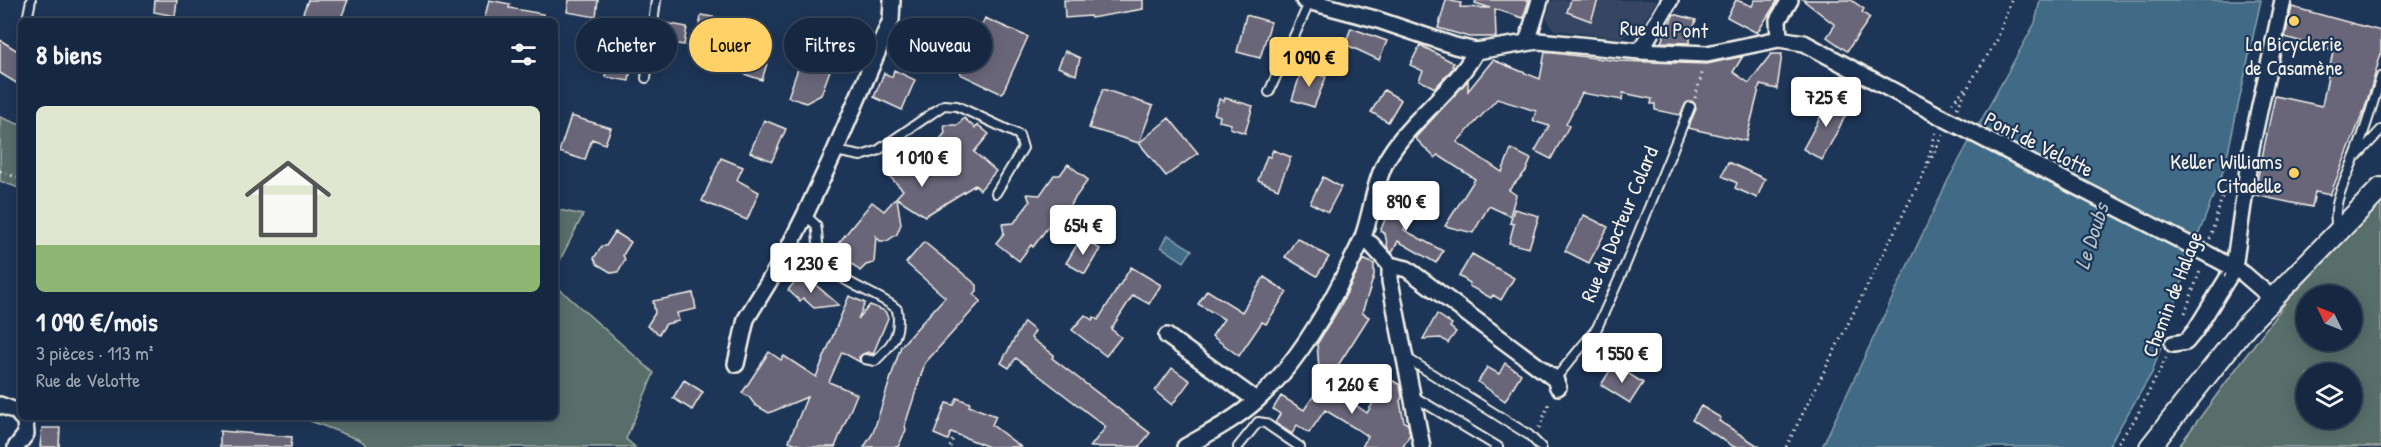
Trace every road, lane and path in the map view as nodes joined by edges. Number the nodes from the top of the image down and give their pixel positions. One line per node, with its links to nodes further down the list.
1 (31, 0): 10 (lane)
2 (656, 0): 17 (lane)
3 (892, 0): 24 (street)
4 (1540, 0): 12 (street)
5 (1670, 0): 14 (street)
6 (1790, 0): 11 (street)
7 (2011, 0): 18 (path)
8 (2283, 0): 37 (street)
9 (1307, 1): 13 (street); 19 (lane)
10 (27, 18)
11 (1779, 39): 15 (street, Rue du Pont); 22 (street, Rue du Pont)
12 (1527, 42): 13 (street, Rue du Pont); 14 (street, Rue du Pont)
13 (1476, 51): 34 (street)
14 (1640, 51): 15 (street, Rue du Pont)
15 (1707, 54): 20 (path)
16 (2381, 77): 25 (lane)
17 (646, 78)
18 (1972, 80): 21 (path); 22 (path)
19 (1269, 92)
20 (1690, 107): 44 (lane, Rue du Docteur Colard)
21 (1956, 110)
22 (1943, 123): 27 (path); 27 (path); 35 (street, Pont de Velotte, bridge)
23 (2381, 130): 25 (lane)
24 (835, 151): 31 (lane); 32 (street)
25 (2355, 158): 33 (lane)
26 (0, 171): 28 (path)
27 (1925, 171): 60 (path)
28 (18, 178)
29 (2230, 182): 35 (path, Chemin de Halage)
30 (2381, 188): 33 (main road)
31 (996, 193)
32 (805, 215): 42 (lane); 43 (street)
33 (2337, 233): 38 (main road)
34 (1362, 238): 36 (street); 46 (street)
35 (2208, 255): 37 (street, Pont de Velotte); 40 (path, Chemin de Halage)
36 (1390, 265): 41 (street); 44 (street)
37 (2234, 268): 38 (street, Pont de Velotte); 40 (street)
38 (2273, 299): 62 (main road)
39 (1167, 336): 46 (street)
40 (2173, 344): 61 (path, Chemin de Halage)
41 (1405, 357): 45 (street); 51 (lane)
42 (865, 359)
43 (736, 364)
44 (1557, 383): 51 (path)
45 (1412, 395): 57 (street); 58 (lane)
46 (1256, 400): 54 (street)
47 (0, 405): 48 (street)
48 (18, 413)
49 (24, 420): 52 (street)
50 (953, 438): 53 (path)
51 (1534, 440): 59 (lane)
52 (16, 447)
53 (950, 447)
54 (1185, 447)
55 (1238, 447): 56 (lane)
56 (1300, 447)
57 (1422, 447)
58 (1498, 447)
59 (1541, 447)
60 (1786, 447)
61 (2115, 447)
62 (2151, 447)

